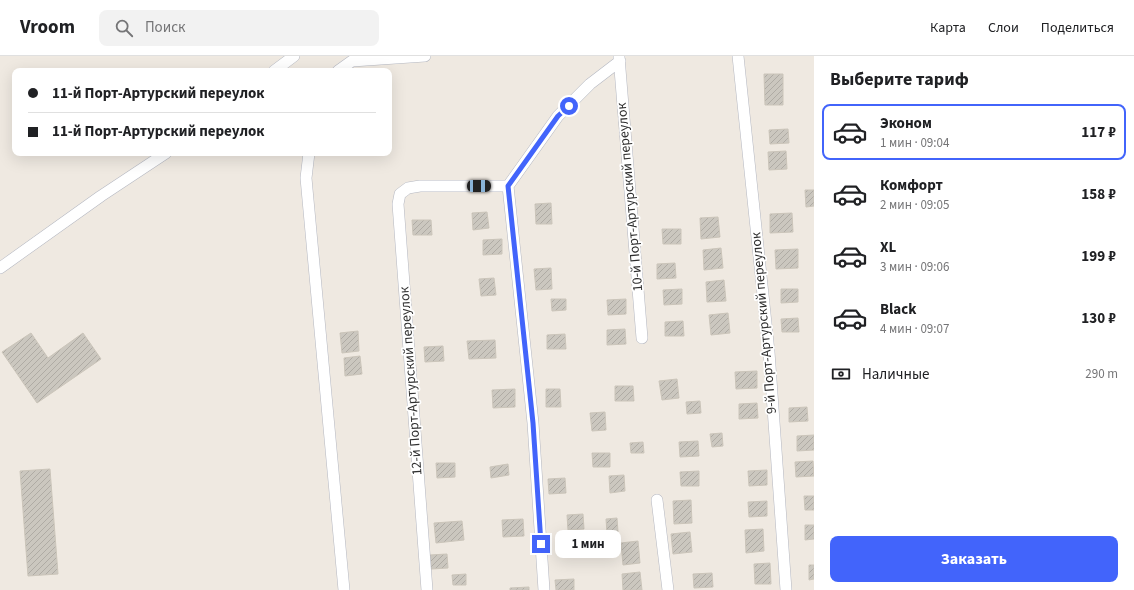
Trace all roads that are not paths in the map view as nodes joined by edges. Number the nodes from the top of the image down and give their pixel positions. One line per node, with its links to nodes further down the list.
1 (294, 56): 5 (street)
2 (425, 56): 6 (street)
3 (738, 56): 17 (street, 9-й Порт-Артурский переулок)
4 (619, 59): 9 (street); 11 (street, 10-й Порт-Артурский переулок)
5 (278, 68)
6 (342, 68)
7 (161, 156): 10 (street)
8 (309, 156): 13 (street)
9 (508, 186): 14 (street, 12-й Порт-Артурский переулок); 15 (street)
10 (0, 268)
11 (642, 338)
12 (657, 500): 16 (street)
13 (344, 590)
14 (427, 590)
15 (544, 590)
16 (668, 590)
17 (786, 590)

